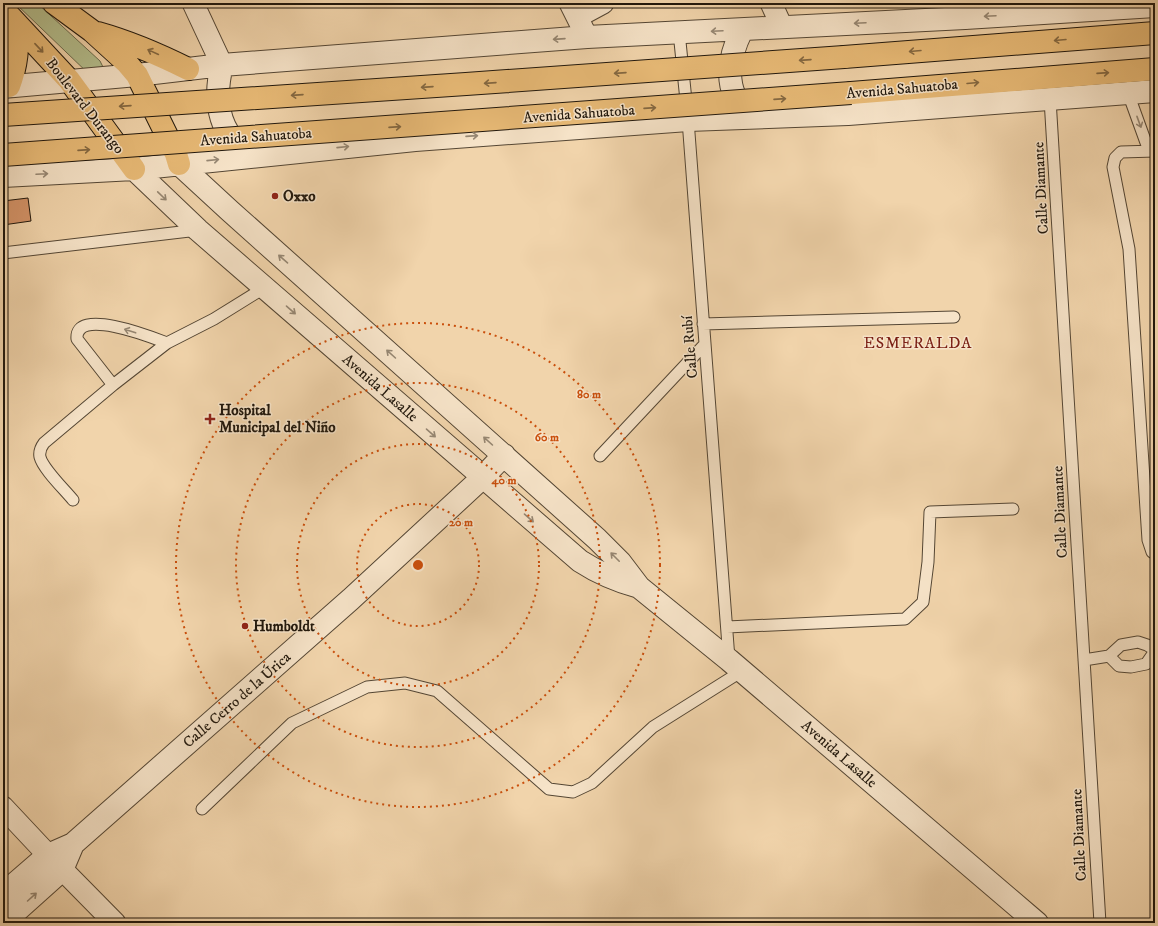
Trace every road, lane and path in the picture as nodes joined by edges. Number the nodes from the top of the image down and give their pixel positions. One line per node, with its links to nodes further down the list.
1 (54, 3): 11 (main road)
2 (603, 3): 6 (street)
3 (771, 3): 9 (street)
4 (195, 4): 15 (street)
5 (1145, 5): 7 (street, one-way to 7)
6 (574, 10): 14 (street)
7 (960, 10): 9 (street, one-way to 9)
8 (10, 17): 19 (main road, Boulevard Durango, one-way to 19); 20 (main road)
9 (782, 27): 10 (street)
10 (742, 30): 12 (street, one-way to 12); 25 (street)
11 (92, 31): 16 (main road, one-way to 11); 18 (main road)
12 (679, 32): 14 (street); 26 (lane, Calle Rubí)
13 (1155, 33): 24 (main road, one-way to 24, bridge)
14 (587, 37): 15 (street, one-way to 15)
15 (222, 65): 16 (street); 29 (street)
16 (188, 69): 18 (street)
17 (1155, 69): 28 (main road, Avenida Sahuatoba, one-way to 17, bridge)
18 (137, 75): 19 (street); 30 (main road)
19 (69, 80): 20 (street); 31 (main road, Boulevard Durango)
20 (6, 86)
21 (1155, 91): 22 (street)
22 (1128, 93): 23 (street); 27 (lane, one-way to 27)
23 (1050, 99): 25 (street); 53 (lane, Calle Diamante)
24 (3, 115)
25 (752, 118): 26 (street)
26 (688, 120): 29 (street, one-way to 26); 37 (lane, Calle Rubí)
27 (1152, 151): 48 (lane)
28 (3, 155)
29 (253, 156): 30 (street, one-way to 29)
30 (179, 164): 31 (street); 38 (street, Avenida Lasalle, one-way to 30)
31 (134, 169): 32 (street, one-way to 31); 33 (street, Avenida Lasalle, one-way to 33)
32 (3, 176)
33 (198, 230): 34 (lane); 35 (street, Avenida Lasalle)
34 (3, 253)
35 (264, 288): 39 (lane); 41 (street, Avenida Lasalle, one-way to 41)
36 (954, 316): 37 (lane)
37 (703, 324): 40 (lane, Calle Rubí)
38 (369, 335): 41 (street); 43 (street, Avenida Lasalle, one-way to 38)
39 (168, 343): 42 (lane); 42 (lane, one-way to 42)
40 (705, 344): 44 (lane); 50 (lane, Calle Rubí)
41 (348, 360): 45 (street, Avenida Lasalle, one-way to 45)
42 (113, 385): 46 (lane)
43 (504, 455): 45 (street, Calle Cerro de la Úrica); 49 (street, Avenida Lasalle, one-way to 43)
44 (600, 456)
45 (482, 478): 49 (street, Avenida Lasalle, one-way to 49); 57 (street, Calle Cerro de la Úrica)
46 (73, 500)
47 (1013, 509): 50 (lane)
48 (1155, 554)
49 (639, 587): 54 (street, Avenida Lasalle)
50 (727, 627): 54 (lane, Calle Rubí)
51 (1155, 650): 52 (lane); 52 (lane)
52 (1108, 656): 53 (lane)
53 (1084, 660): 62 (lane, Calle Diamante)
54 (736, 665): 56 (lane); 61 (street, Avenida Lasalle)
55 (3, 807): 57 (street)
56 (202, 809)
57 (55, 862): 58 (street, Calle Cerro de la Úrica); 59 (street, Calle Cerro de la Úrica, one-way to 57); 60 (street)
58 (3, 894)
59 (3, 923)
60 (115, 923)
61 (1037, 923)
62 (1100, 923)

